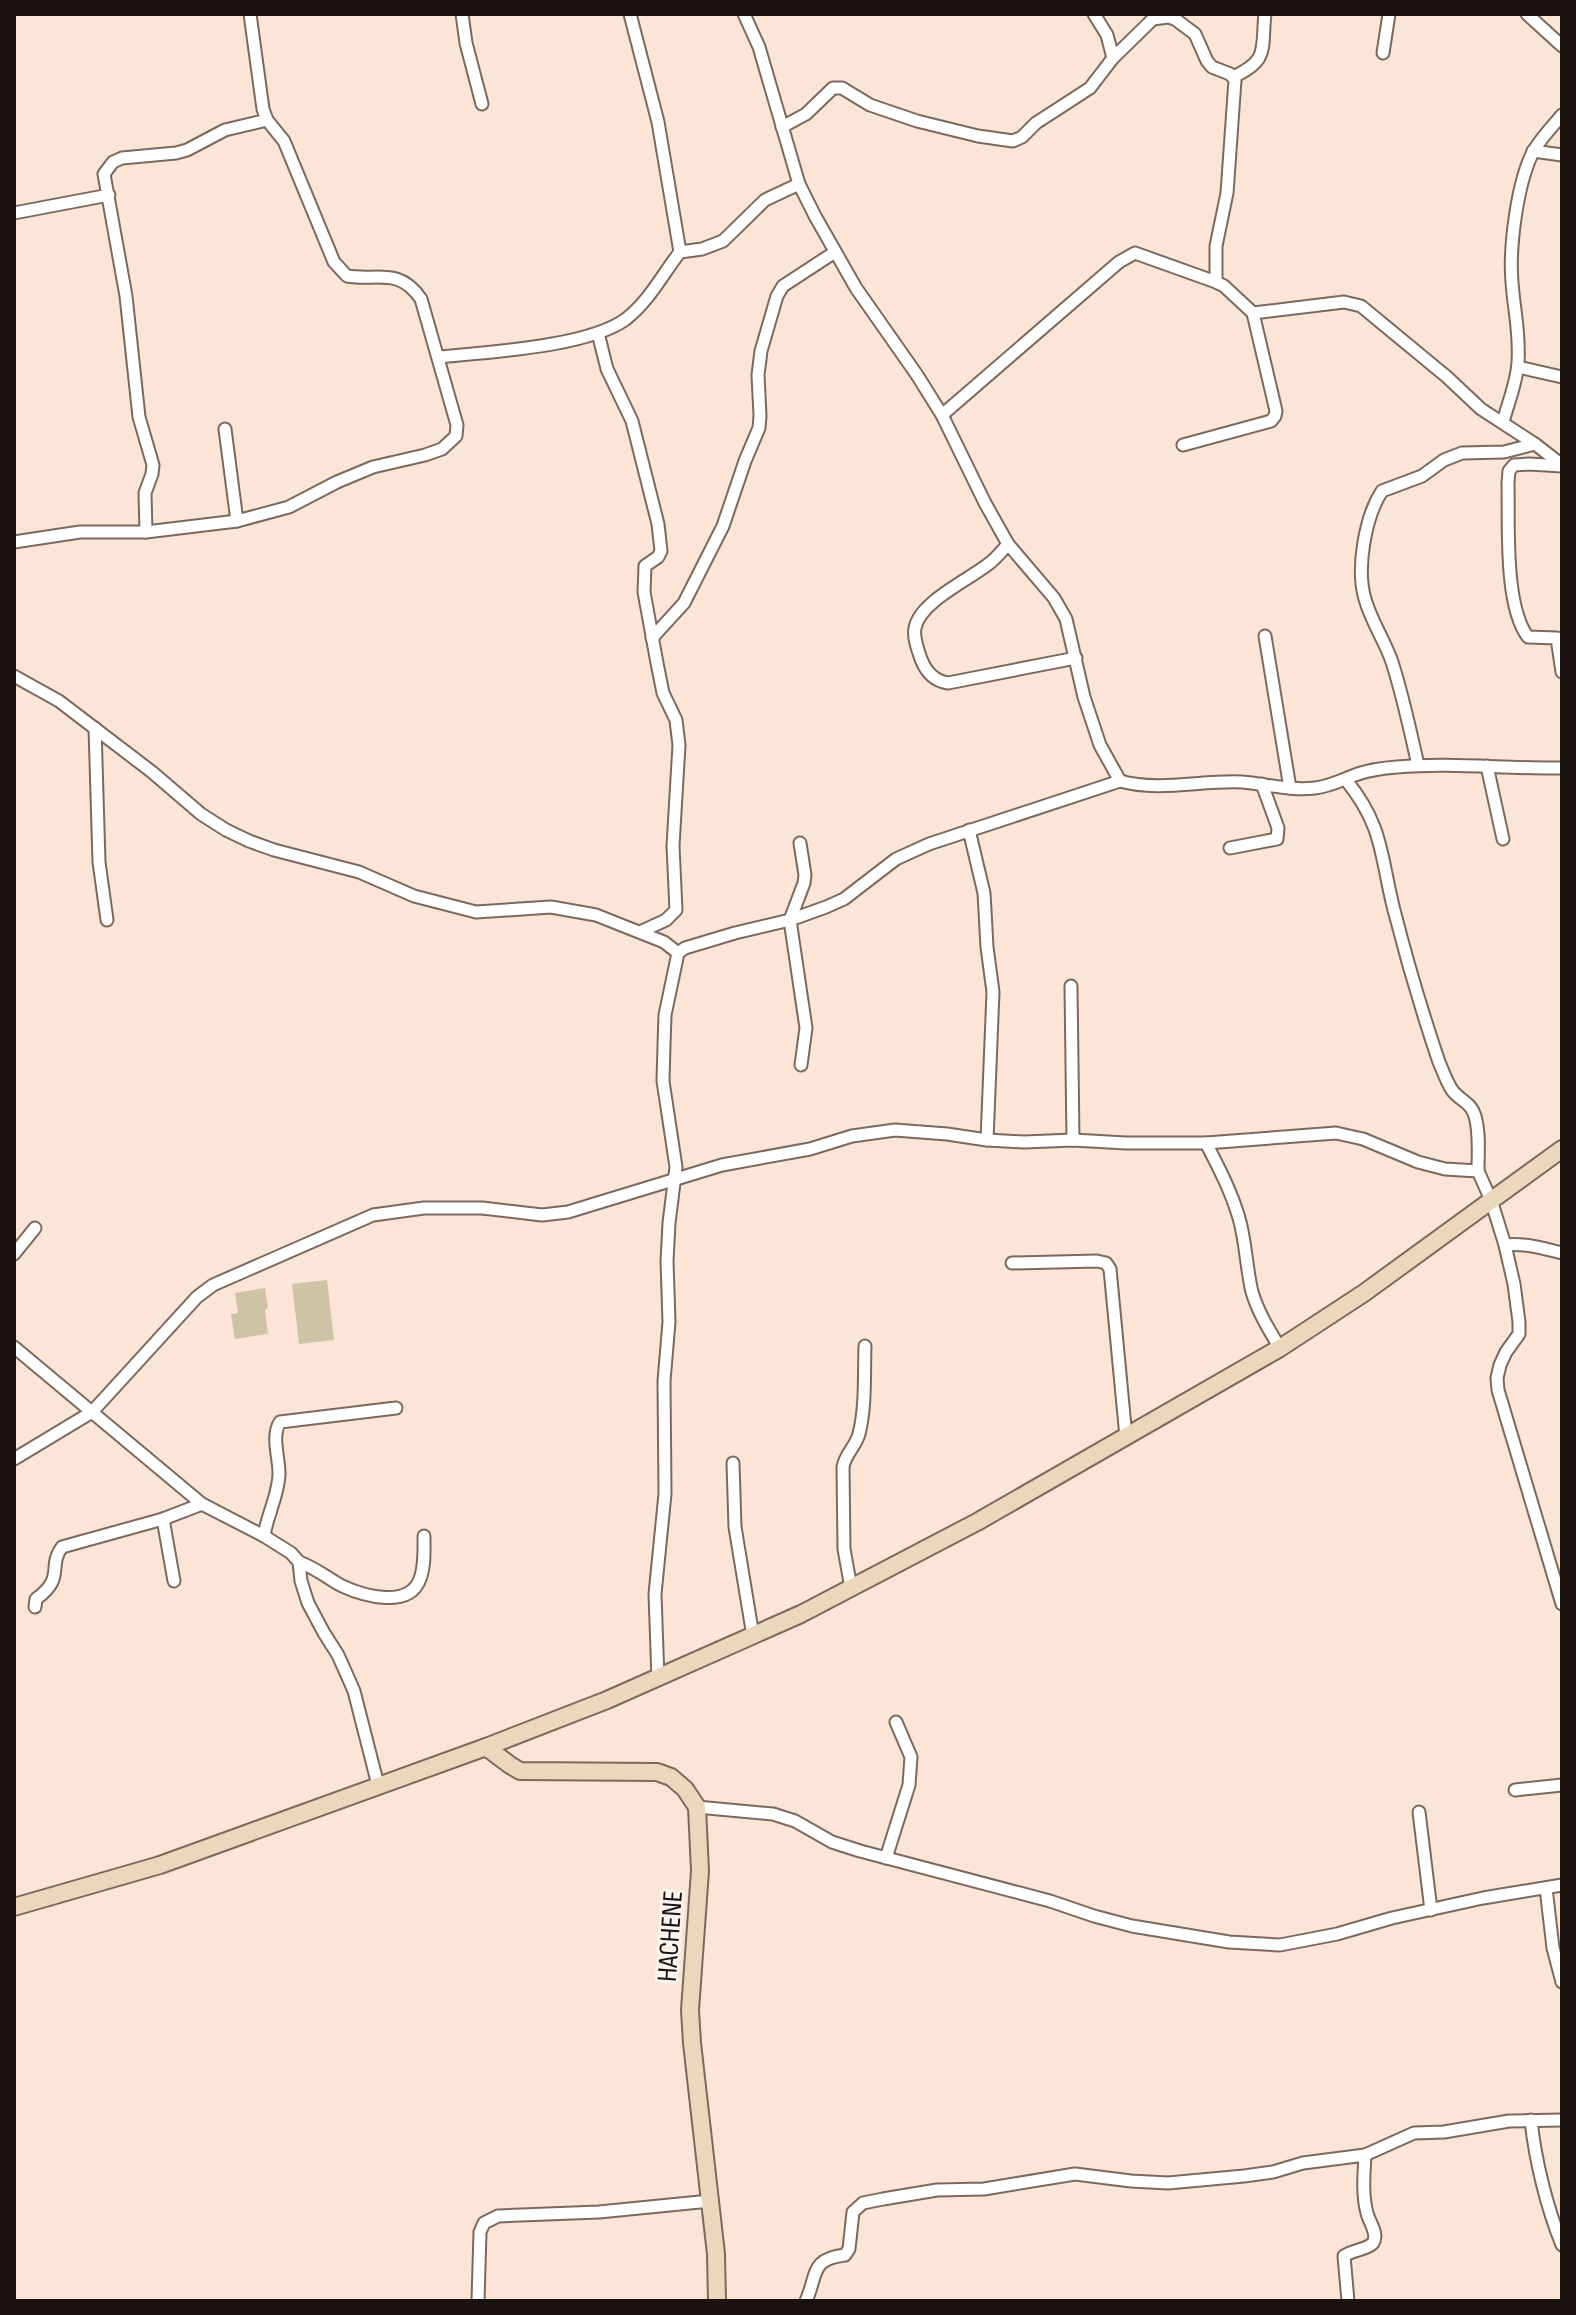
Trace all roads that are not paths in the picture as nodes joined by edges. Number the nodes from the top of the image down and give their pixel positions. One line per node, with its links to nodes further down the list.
1 (250, 14): 16 (street)
2 (462, 14): 14 (street)
3 (630, 14): 23 (street)
4 (744, 14): 17 (street)
5 (1094, 14): 12 (street)
6 (1265, 14): 13 (street)
7 (1389, 14): 11 (street)
8 (1527, 14): 10 (street)
9 (1145, 19): 12 (street); 13 (street)
10 (1562, 46)
11 (1383, 53)
12 (1113, 58): 17 (street)
13 (1233, 77): 25 (street)
14 (482, 104)
15 (1562, 115): 18 (street)
16 (267, 120): 21 (street); 28 (street)
17 (782, 127): 20 (street)
18 (1533, 151): 19 (street); 29 (street)
19 (1562, 155)
20 (799, 184): 23 (street); 24 (street)
21 (109, 195): 22 (street); 38 (street)
22 (14, 213)
23 (680, 252): 27 (street)
24 (835, 252): 31 (street); 42 (street)
25 (1216, 282): 26 (street); 31 (street)
26 (1253, 313): 32 (street); 35 (street)
27 (598, 333): 28 (street); 42 (street)
28 (439, 357): 37 (street)
29 (1518, 367): 30 (street); 32 (street)
30 (1562, 377)
31 (942, 415): 40 (street)
32 (1503, 422): 34 (street)
33 (225, 429): 37 (street)
34 (1535, 444): 36 (street); 47 (street)
35 (1183, 445)
36 (1562, 466): 44 (street)
37 (237, 521): 38 (street)
38 (146, 532): 39 (street)
39 (14, 542)
40 (1008, 544): 43 (street); 43 (street)
41 (1265, 636): 53 (street)
42 (652, 638): 60 (street)
43 (1076, 658): 51 (street)
44 (1562, 672)
45 (14, 676): 46 (street)
46 (95, 728): 58 (street); 60 (street)
47 (1418, 765): 48 (street); 50 (street)
48 (1487, 766): 49 (street); 55 (street)
49 (1562, 768)
50 (1346, 780): 53 (street); 68 (street)
51 (1120, 781): 52 (street); 54 (street)
52 (1262, 784): 53 (street); 57 (street)
53 (1290, 788)
54 (969, 830): 59 (street); 64 (street)
55 (1503, 839)
56 (800, 843): 59 (street)
57 (1230, 848)
58 (107, 920)
59 (790, 920): 61 (street); 63 (street)
60 (642, 931): 61 (street)
61 (678, 953): 69 (street)
62 (1071, 986): 65 (street)
63 (801, 1065)
64 (987, 1140): 65 (street); 69 (street)
65 (1073, 1140): 66 (street)
66 (1206, 1143): 68 (street); 78 (street)
67 (1562, 1149): 70 (main road)
68 (1478, 1171): 70 (street)
69 (675, 1178): 80 (street); 95 (street)
70 (1491, 1200): 72 (street); 78 (main road)
71 (35, 1228): 74 (street)
72 (1505, 1245): 73 (street); 89 (street)
73 (1562, 1253)
74 (14, 1254)
75 (1012, 1263): 81 (street)
76 (865, 1346): 91 (street)
77 (14, 1347): 80 (street)
78 (1280, 1348): 81 (main road)
79 (396, 1408): 86 (street)
80 (92, 1412): 82 (street); 84 (street)
81 (1126, 1437): 91 (main road)
82 (14, 1459)
83 (733, 1463): 94 (street)
84 (202, 1504): 85 (street); 86 (street)
85 (163, 1519): 90 (street); 93 (street)
86 (264, 1536): 88 (street)
87 (424, 1536): 88 (street)
88 (299, 1562): 98 (street)
89 (1557, 1572): 92 (street)
90 (174, 1581)
91 (851, 1588): 94 (main road)
92 (1562, 1604)
93 (35, 1607)
94 (753, 1636): 95 (main road)
95 (658, 1679): 97 (main road)
96 (896, 1722): 103 (street)
97 (486, 1747): 98 (main road); 101 (main road)
98 (378, 1785): 106 (main road)
99 (1562, 1785): 100 (street)
100 (1515, 1790)
101 (697, 1807): 103 (street); 112 (main road, HACHENE)
102 (1419, 1812): 107 (street)
103 (886, 1858): 107 (street)
104 (1562, 1885): 105 (street)
105 (1546, 1888): 107 (street); 108 (street)
106 (14, 1907)
107 (1431, 1910)
108 (1562, 1982)
109 (1531, 2120): 110 (street); 111 (street); 113 (street)
110 (1562, 2120)
111 (1365, 2155): 116 (street); 117 (street)
112 (710, 2201): 114 (street); 115 (main road, HACHENE)
113 (1562, 2245)
114 (478, 2301)
115 (717, 2301)
116 (806, 2301)
117 (1348, 2301)

